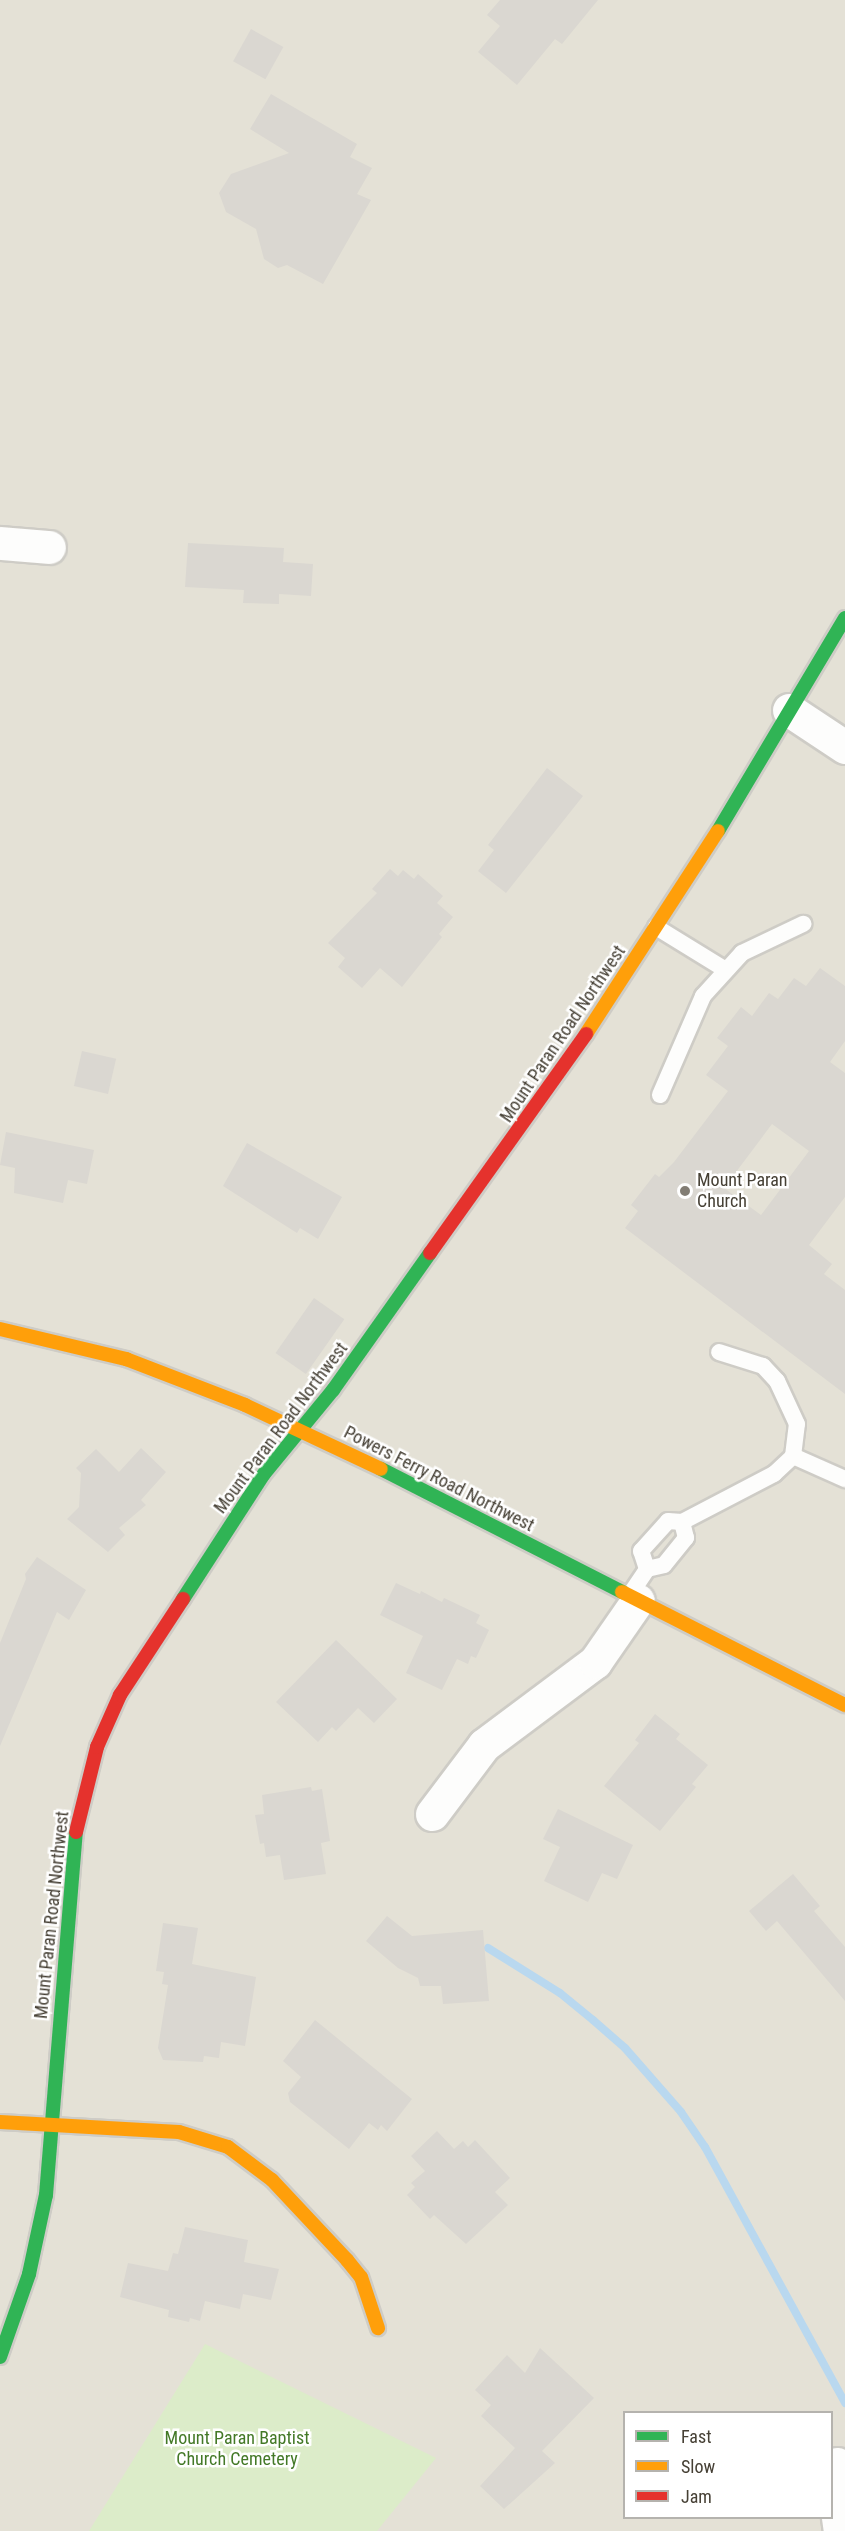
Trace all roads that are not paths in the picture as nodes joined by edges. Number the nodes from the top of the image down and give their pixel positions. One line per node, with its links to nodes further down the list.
1 (0, 543): 2 (street)
2 (49, 547)
3 (845, 618): 4 (main road, Mount Paran Road Northwest)
4 (789, 710): 5 (street); 7 (main road, Mount Paran Road Northwest)
5 (845, 747)
6 (803, 924): 8 (lane)
7 (656, 927): 8 (lane); 12 (main road, Mount Paran Road Northwest)
8 (726, 970): 9 (lane)
9 (660, 1095)
10 (0, 1329): 12 (main road, Powers Ferry Road Northwest)
11 (719, 1352): 13 (lane)
12 (301, 1430): 17 (main road, Powers Ferry Road Northwest); 21 (main road, Mount Paran Road Northwest)
13 (793, 1456): 14 (lane); 15 (lane)
14 (845, 1479)
15 (682, 1522): 16 (lane); 16 (lane)
16 (647, 1569): 17 (lane)
17 (633, 1598): 18 (main road, Powers Ferry Road Northwest); 19 (street)
18 (845, 1705)
19 (432, 1814)
20 (0, 2122): 21 (main road)
21 (52, 2126): 22 (main road); 23 (main road, Mount Paran Road Northwest)
22 (378, 2328)
23 (0, 2357)
24 (837, 2464): 25 (street)
25 (840, 2531)

